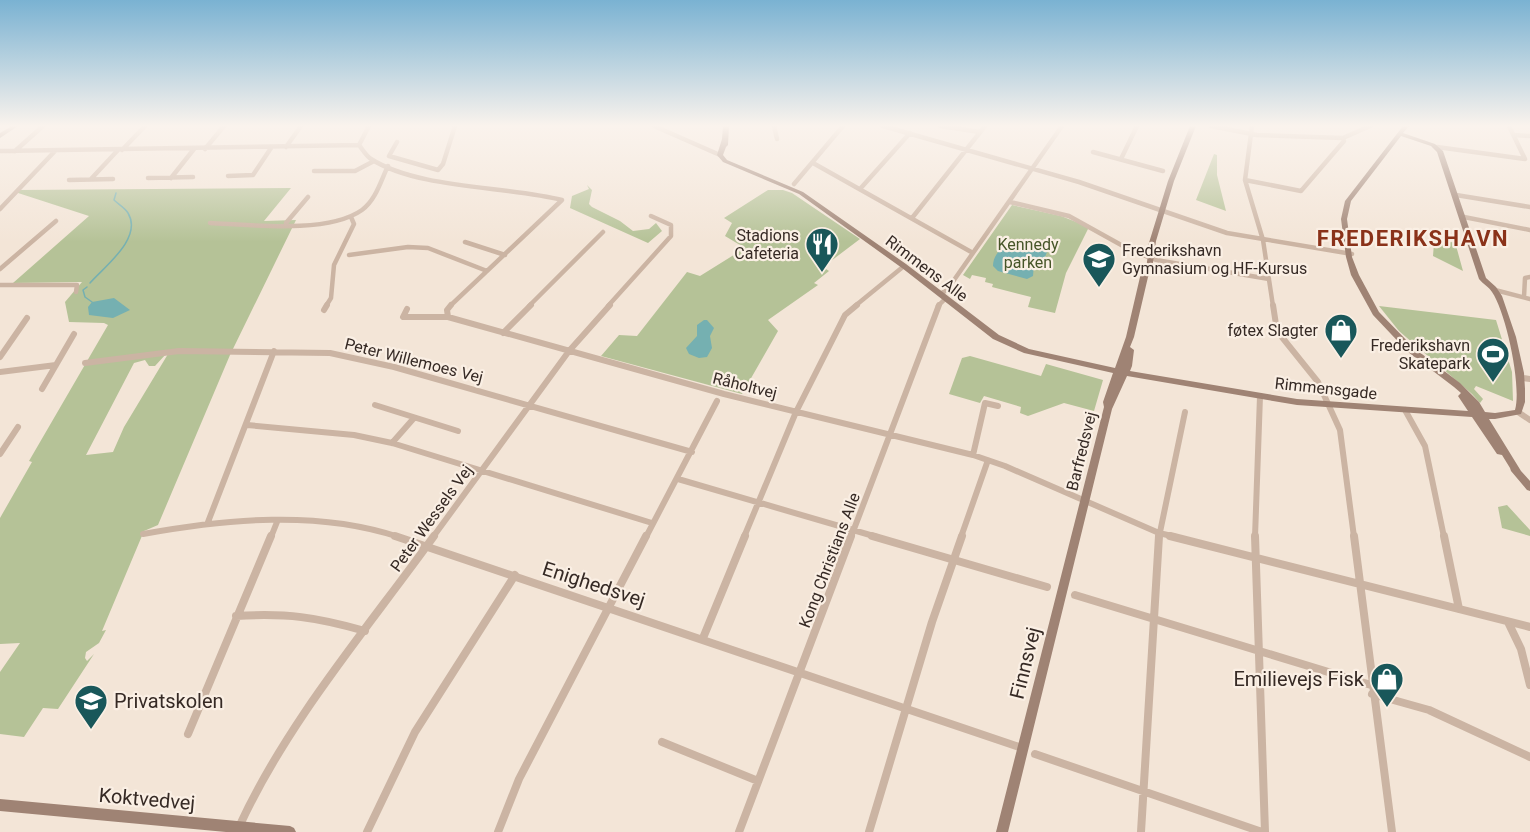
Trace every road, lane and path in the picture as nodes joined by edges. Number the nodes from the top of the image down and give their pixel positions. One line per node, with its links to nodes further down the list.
1 (41, 165): 40 (street)
2 (105, 165): 30 (street)
3 (181, 165): 29 (street)
4 (260, 165): 26 (street)
5 (366, 165): 24 (street)
6 (385, 165): 22 (street)
7 (420, 165): 8 (street)
8 (442, 165)
9 (736, 165): 58 (street, Rimmens Alle)
10 (812, 165): 34 (street)
11 (815, 165): 35 (street)
12 (882, 165): 35 (street)
13 (953, 165): 45 (street)
14 (1017, 165): 23 (street)
15 (1034, 165): 23 (street, Kong Christians Alle)
16 (1141, 165): 25 (street)
17 (1178, 165): 41 (street, Barfredsvej)
18 (1247, 165): 33 (street)
19 (1323, 165): 33 (street)
20 (1376, 165): 54 (street)
21 (1444, 165): 36 (street)
22 (388, 166): 43 (street); 56 (street)
23 (1031, 169): 38 (street, Kong Christians Alle); 41 (street)
24 (314, 171)
25 (1163, 171)
26 (228, 176)
27 (193, 177): 29 (street)
28 (148, 178): 29 (street)
29 (171, 178)
30 (91, 179): 31 (street); 32 (street)
31 (113, 179)
32 (69, 180)
33 (1245, 180): 51 (street)
34 (794, 184)
35 (860, 189): 45 (street)
36 (1456, 195): 39 (street); 44 (street)
37 (308, 197): 48 (street)
38 (1010, 202): 53 (street, Kong Christians Alle); 57 (street)
39 (1530, 207)
40 (0, 209)
41 (1161, 211): 51 (street); 57 (street, Barfredsvej)
42 (651, 216): 75 (street, Peter Wessels Vej)
43 (351, 217): 48 (street); 69 (street)
44 (1464, 217): 49 (street); 64 (street)
45 (912, 218): 53 (street)
46 (56, 221): 59 (street)
47 (210, 223): 48 (street)
48 (286, 223)
49 (1530, 230)
50 (603, 232): 72 (street)
51 (1263, 240): 54 (street); 62 (street)
52 (465, 242): 56 (street)
53 (973, 253): 66 (street, Kong Christians Alle)
54 (1350, 254): 93 (street)
55 (349, 255): 60 (street)
56 (505, 255): 60 (street)
57 (1150, 257): 62 (street); 80 (street, Barfredsvej)
58 (904, 266): 66 (street, Rimmens Alle); 90 (street)
59 (0, 269)
60 (487, 271): 70 (street)
61 (1530, 277): 67 (street)
62 (1269, 279): 88 (street)
63 (0, 285): 65 (street)
64 (1495, 291): 67 (street); 81 (street)
65 (76, 292)
66 (943, 296): 80 (street, Rimmens Alle); 99 (street, Kong Christians Alle)
67 (1527, 298)
68 (407, 309): 70 (street, Råholtvej)
69 (324, 310)
70 (448, 317): 72 (street, Råholtvej)
71 (27, 318): 76 (street)
72 (503, 333): 75 (street, Råholtvej)
73 (74, 334): 78 (street)
74 (274, 351): 77 (street, Peter Willemoes Vej); 86 (street, Peter Willemoes Vej); 96 (street)
75 (569, 351): 86 (street, Peter Wessels Vej); 90 (street, Råholtvej)
76 (0, 357)
77 (85, 363)
78 (56, 365): 79 (street); 82 (street)
79 (0, 372)
80 (1121, 372): 83 (street, Rimmensgade); 109 (street, Barfredsvej)
81 (1526, 378): 92 (street)
82 (42, 389)
83 (1260, 396): 88 (street, Rimmensgade); 117 (street)
84 (717, 401): 101 (street)
85 (375, 405): 94 (street)
86 (529, 405): 101 (street, Peter Willemoes Vej); 105 (street, Peter Wessels Vej)
87 (998, 405): 103 (street)
88 (1330, 405): 89 (street, Rimmensgade); 120 (street)
89 (1405, 410): 93 (street, Rimmensgade); 124 (street)
90 (796, 412): 99 (street, Råholtvej); 108 (street)
91 (1185, 412): 114 (street)
92 (1518, 412): 93 (street, Rimmensgade); 95 (street)
93 (1478, 414): 107 (street)
94 (414, 418): 98 (street); 100 (street)
95 (1530, 420)
96 (247, 425): 100 (street); 110 (street)
97 (18, 427): 102 (street)
98 (458, 431)
99 (890, 436): 103 (street, Råholtvej); 113 (street, Kong Christians Alle)
100 (392, 443): 105 (street)
101 (692, 452): 106 (street)
102 (0, 454)
103 (973, 455): 104 (street, Råholtvej)
104 (988, 460): 109 (street, Råholtvej); 118 (street)
105 (482, 471): 112 (street); 116 (street, Peter Wessels Vej)
106 (678, 479): 108 (street); 112 (street)
107 (1530, 488)
108 (759, 502): 113 (street); 130 (street)
109 (1084, 502): 114 (street, Råholtvej); 138 (street, Finnsvej)
110 (208, 522): 111 (street, Enighedsvej); 115 (street, Enighedsvej)
111 (277, 522): 116 (street, Enighedsvej); 125 (street)
112 (652, 523): 123 (street)
113 (855, 530): 118 (street); 132 (street, Kong Christians Alle)
114 (1159, 533): 117 (street, Råholtvej); 126 (street)
115 (143, 534)
116 (428, 546): 119 (street, Enighedsvej); 129 (street, Peter Wessels Vej)
117 (1256, 557): 120 (street, Råholtvej); 131 (street)
118 (952, 559): 121 (street); 135 (street)
119 (515, 575): 123 (street, Enighedsvej); 146 (street)
120 (1359, 584): 124 (street, Råholtvej); 134 (street)
121 (1047, 587)
122 (1075, 595): 126 (street)
123 (609, 606): 130 (street, Enighedsvej); 147 (street)
124 (1459, 609): 127 (street, Råholtvej)
125 (236, 616): 129 (street); 136 (street)
126 (1153, 619): 131 (street); 142 (street)
127 (1508, 622): 128 (street, Råholtvej); 133 (street)
128 (1530, 627)
129 (365, 631): 144 (street, Peter Wessels Vej)
130 (703, 638): 132 (street, Enighedsvej)
131 (1258, 651): 134 (street); 152 (street)
132 (800, 673): 135 (street, Enighedsvej); 141 (street, Kong Christians Alle)
133 (1530, 685)
134 (1372, 690): 140 (street); 153 (street)
135 (906, 710): 138 (street, Enighedsvej); 149 (street)
136 (188, 734)
137 (662, 742): 141 (street)
138 (1022, 748): 150 (street, Finnsvej)
139 (1035, 754): 142 (street)
140 (1530, 757)
141 (758, 781): 148 (street, Kong Christians Alle)
142 (1143, 792): 151 (street); 152 (street)
143 (0, 805): 144 (street, Koktvedvej)
144 (239, 827): 145 (street, Koktvedvej)
145 (290, 832)
146 (367, 832)
147 (498, 832)
148 (739, 832)
149 (869, 832)
150 (1002, 832)
151 (1141, 832)
152 (1264, 832)
153 (1392, 832)

